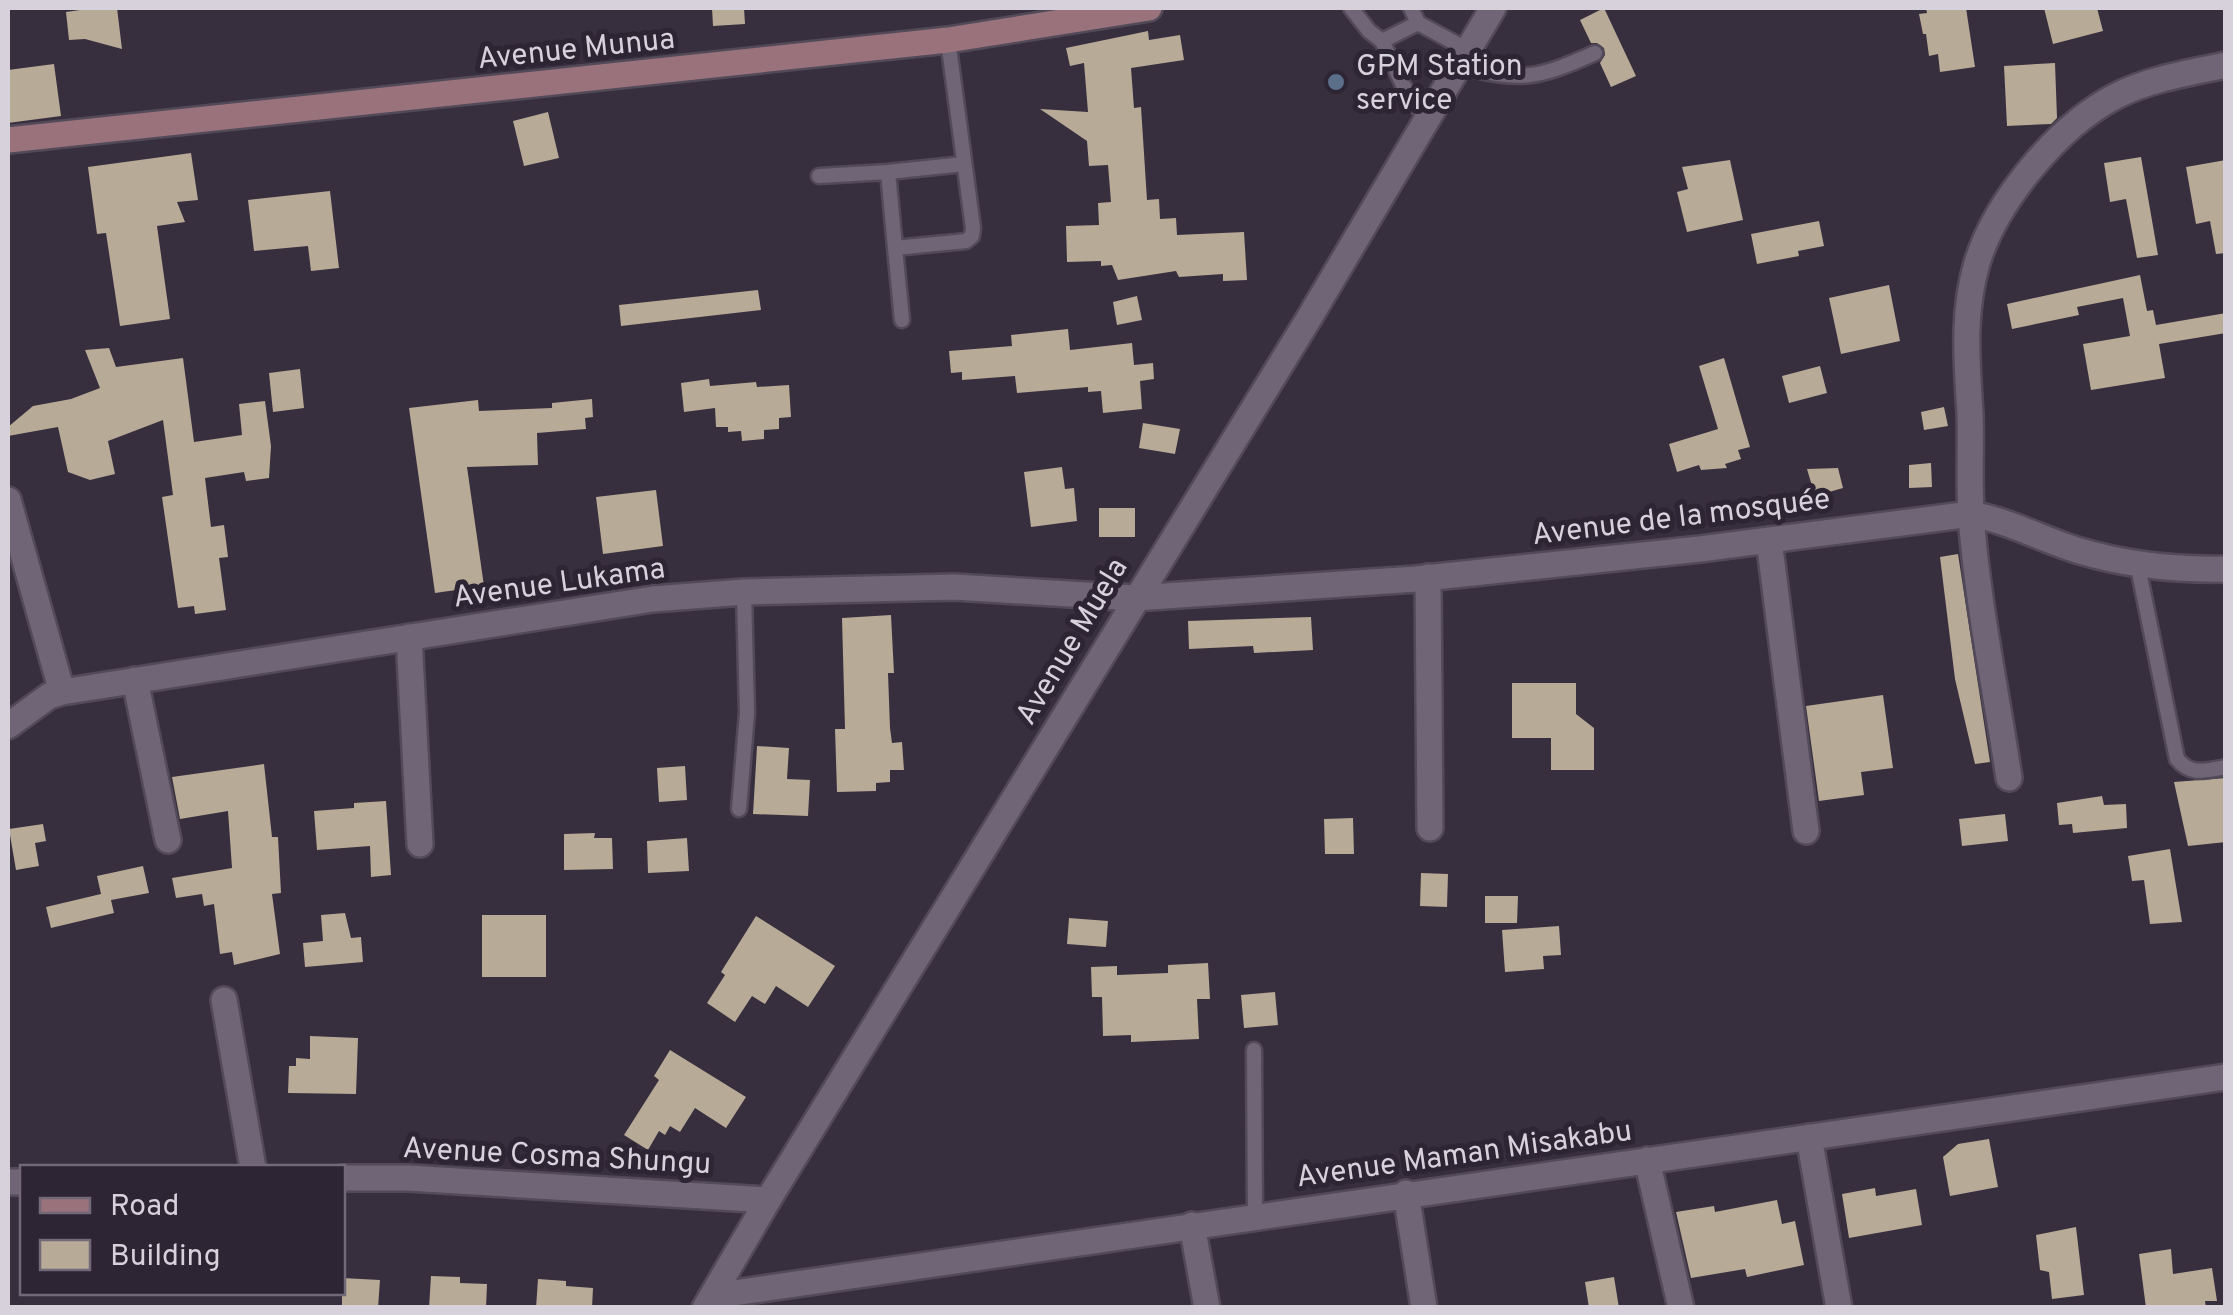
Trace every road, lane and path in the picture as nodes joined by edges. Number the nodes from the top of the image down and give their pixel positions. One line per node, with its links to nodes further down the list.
1 (1150, 8): 6 (main road, Avenue Munua)
2 (1352, 8): 7 (lane)
3 (1411, 8): 5 (lane)
4 (1493, 8): 9 (street, Avenue Muela)
5 (1418, 22): 7 (lane); 9 (lane)
6 (948, 40): 12 (main road, Avenue Munua); 13 (lane)
7 (1382, 42): 11 (lane)
8 (1595, 53): 9 (lane)
9 (1463, 58): 11 (street, Avenue Muela)
10 (2226, 65): 19 (street)
11 (1427, 120): 25 (street, Avenue Muela)
12 (8, 140)
13 (964, 164): 14 (lane); 16 (lane)
14 (888, 172): 15 (lane); 16 (lane)
15 (819, 176)
16 (896, 248): 17 (lane)
17 (902, 320)
18 (8, 500): 28 (street)
19 (1971, 514): 20 (street, Avenue de la mosquée); 21 (street, Avenue de la mosquée); 31 (street)
20 (1769, 540): 23 (street, Avenue de la mosquée); 34 (street)
21 (2138, 562): 22 (street, Avenue de la mosquée); 30 (lane)
22 (2226, 569)
23 (1428, 577): 25 (street, Avenue de la mosquée); 33 (street)
24 (744, 592): 25 (street, Avenue Lukama); 26 (street, Avenue Lukama); 32 (lane)
25 (1135, 598): 45 (street, Avenue Muela)
26 (409, 637): 27 (street, Avenue Lukama); 36 (street)
27 (135, 680): 28 (street, Avenue Lukama); 35 (street)
28 (62, 692): 29 (street, Avenue Lukama)
29 (8, 726)
30 (2226, 767)
31 (2009, 778)
32 (739, 809)
33 (1430, 828)
34 (1806, 831)
35 (168, 840)
36 (420, 844)
37 (224, 1000): 42 (street)
38 (1254, 1050): 46 (lane)
39 (2226, 1077): 40 (street, Avenue Maman Misakabu)
40 (1809, 1137): 41 (street, Avenue Maman Misakabu); 52 (street)
41 (1647, 1160): 44 (street, Avenue Maman Misakabu); 51 (street)
42 (252, 1165)
43 (345, 1178): 45 (street, Avenue Cosma Shungu)
44 (1406, 1193): 46 (street, Avenue Maman Misakabu); 50 (street)
45 (768, 1200): 48 (street, Avenue Muela)
46 (1254, 1216): 47 (street, Avenue Maman Misakabu)
47 (1192, 1225): 48 (street, Avenue Maman Misakabu); 49 (street)
48 (709, 1302)
49 (1207, 1308)
50 (1424, 1308)
51 (1681, 1308)
52 (1839, 1308)

